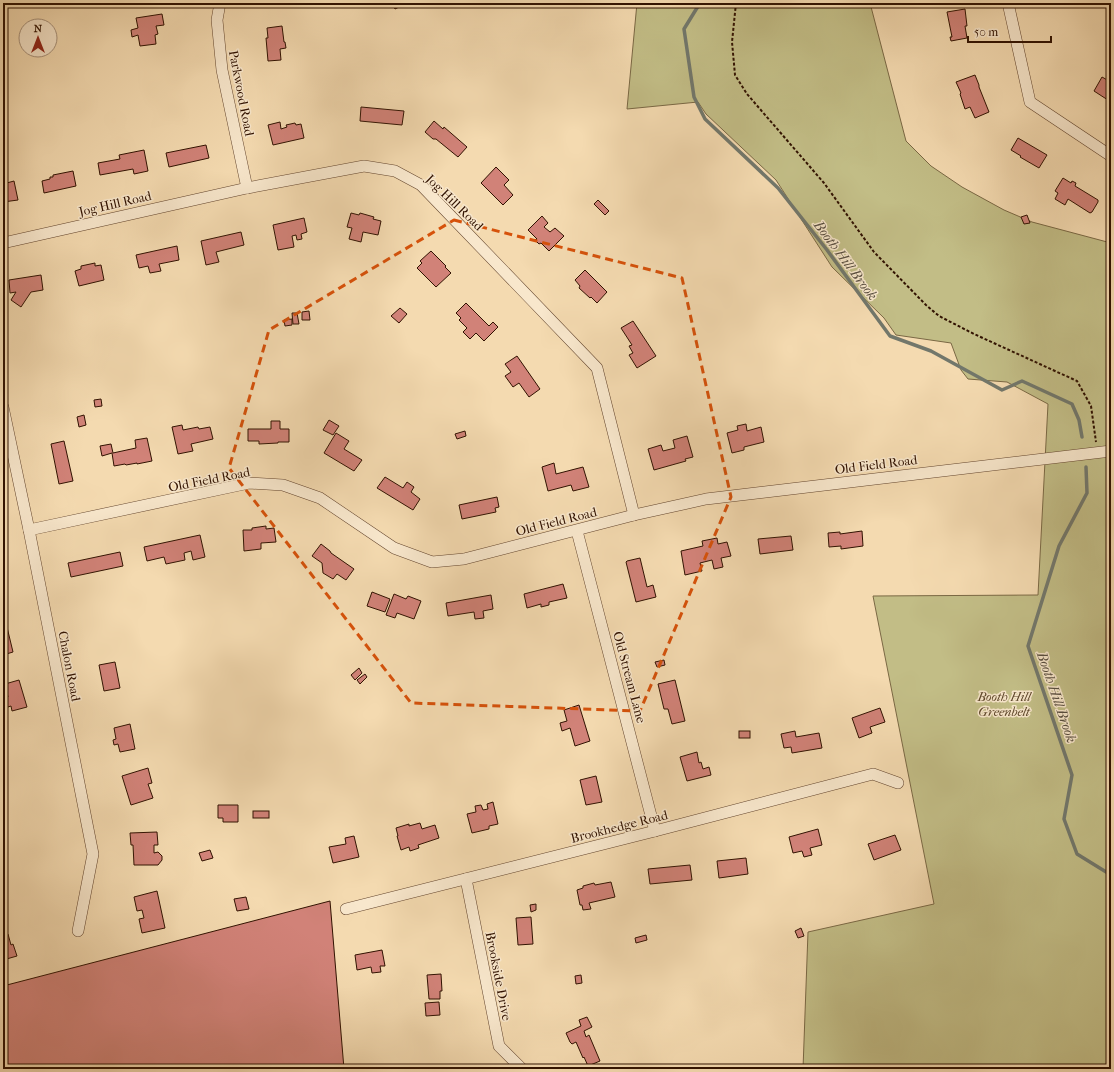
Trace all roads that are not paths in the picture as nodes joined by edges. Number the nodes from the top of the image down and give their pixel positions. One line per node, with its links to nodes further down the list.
1 (220, 3): 4 (street, Parkwood Road)
2 (1008, 3): 3 (street)
3 (1111, 156)
4 (247, 188): 5 (street, Jog Hill Road); 8 (street, Jog Hill Road)
5 (3, 243)
6 (3, 407): 9 (street, Chalon Road)
7 (1111, 451): 8 (street, Old Field Road)
8 (634, 515): 10 (street, Old Field Road)
9 (29, 530): 10 (street, Old Field Road); 15 (street, Chalon Road)
10 (577, 531): 12 (street, Old Stream Lane)
11 (898, 783): 12 (street, Brookhedge Road)
12 (655, 831): 13 (street, Brookhedge Road)
13 (466, 879): 14 (street, Brookhedge Road); 16 (street, Brookside Drive)
14 (346, 909)
15 (78, 930)
16 (522, 1069)

